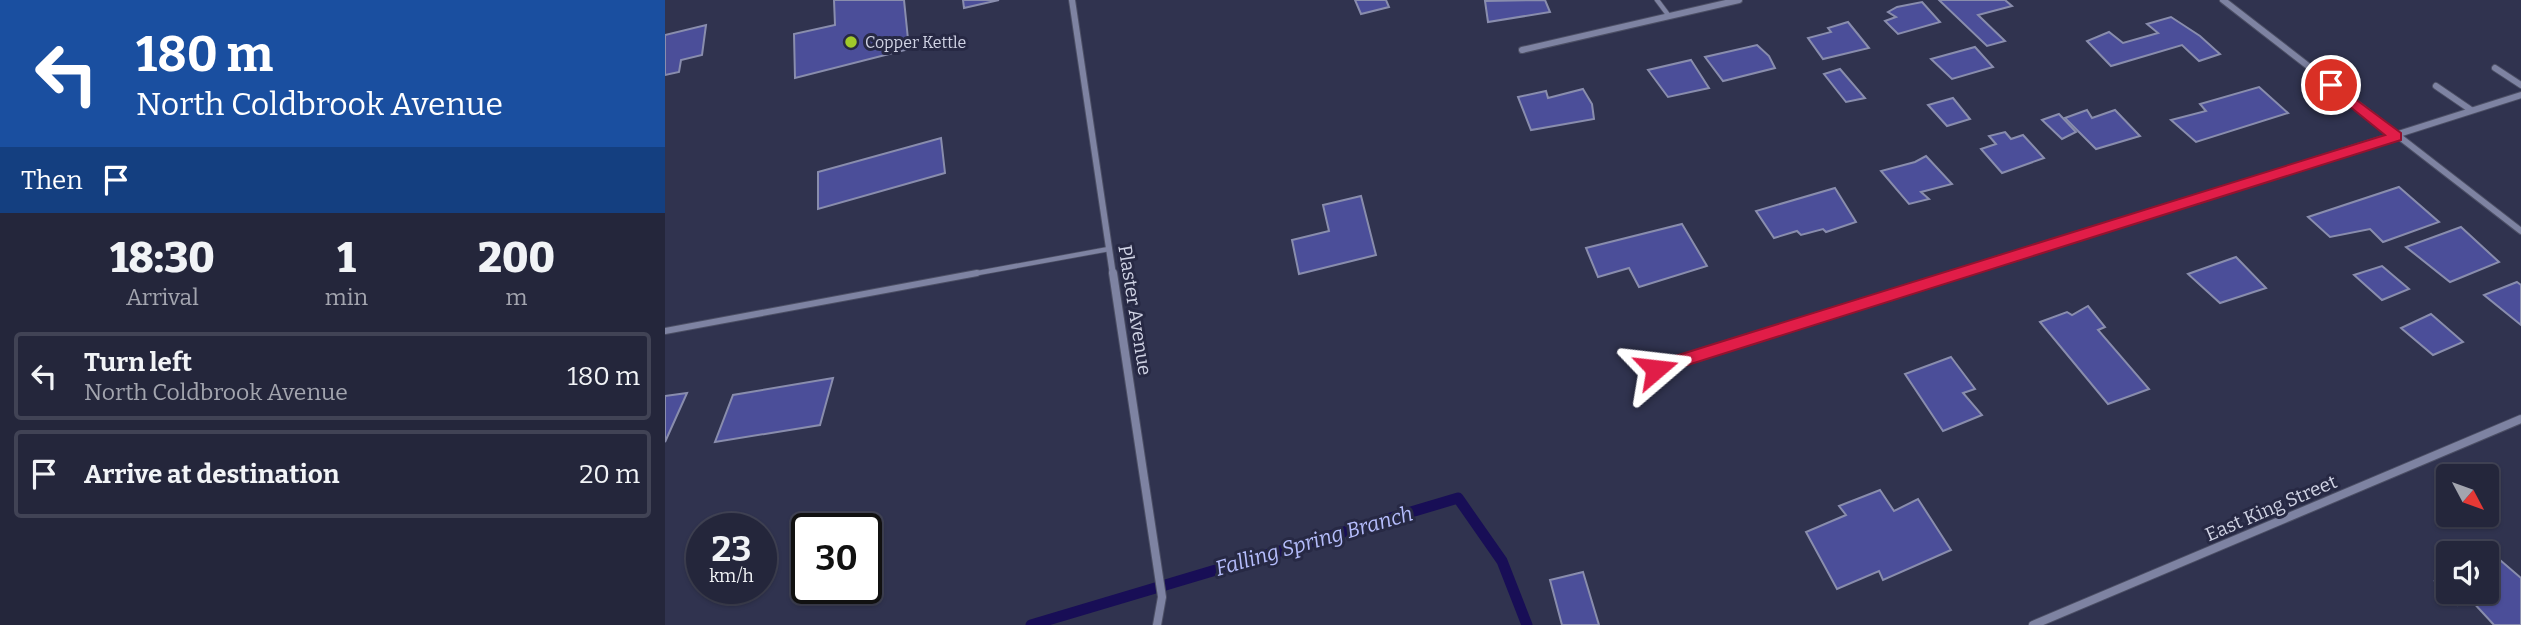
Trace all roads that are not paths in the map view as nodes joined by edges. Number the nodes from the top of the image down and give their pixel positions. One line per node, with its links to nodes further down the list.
1 (1072, 0): 14 (street, Plaster Avenue)
2 (1657, 0): 5 (lane)
3 (1739, 0): 5 (street)
4 (2223, 0): 12 (street)
5 (1669, 16): 6 (street)
6 (1522, 50)
7 (2495, 68): 8 (street)
8 (2521, 85)
9 (2436, 86): 11 (street)
10 (2521, 95): 11 (street)
11 (2471, 110): 12 (street)
12 (2396, 136): 13 (street); 16 (street)
13 (2521, 231)
14 (1109, 248): 15 (lane); 18 (street, Plaster Avenue)
15 (665, 331)
16 (1656, 369)
17 (2521, 419): 19 (street, East King Street)
18 (1157, 625)
19 (2033, 625)

